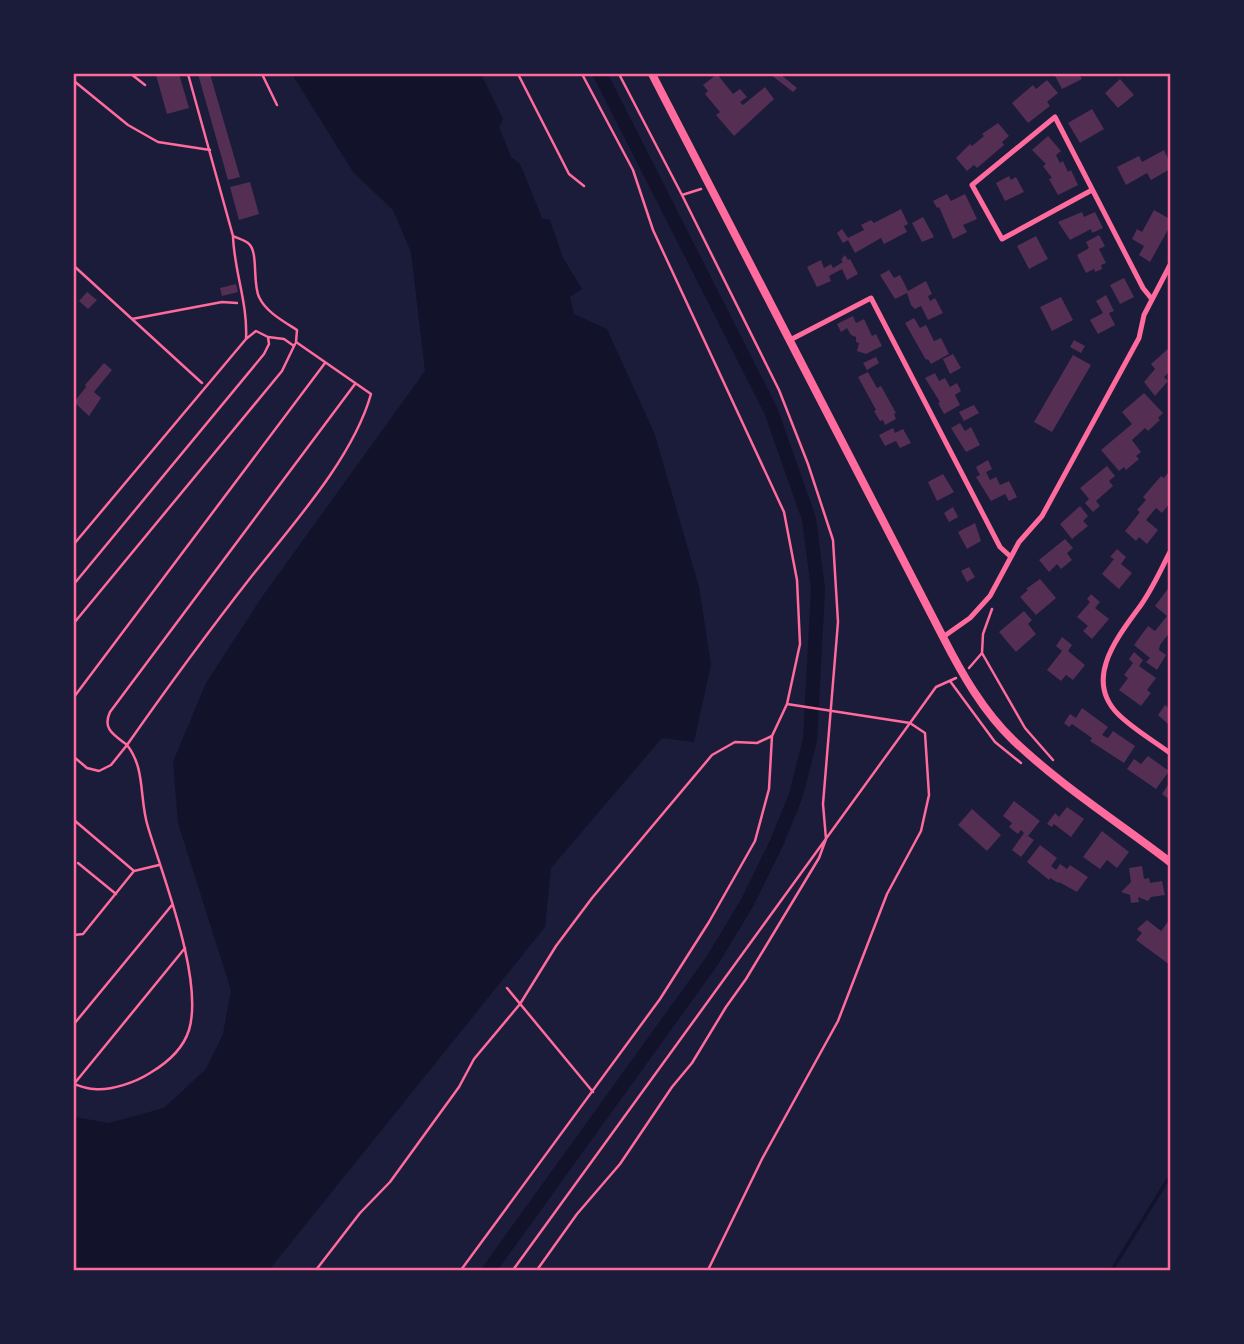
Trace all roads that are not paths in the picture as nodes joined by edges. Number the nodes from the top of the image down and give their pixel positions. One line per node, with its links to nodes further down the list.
1 (131, 74): 7 (lane)
2 (188, 74): 9 (lane)
3 (262, 74): 8 (lane)
4 (517, 74): 10 (lane)
5 (652, 74): 17 (main road)
6 (74, 81): 9 (lane)
7 (145, 85)
8 (277, 105)
9 (210, 150): 12 (lane)
10 (584, 186)
11 (1093, 190): 11 (street); 14 (street)
12 (233, 236): 16 (lane); 18 (lane)
13 (1171, 265): 14 (street)
14 (1151, 298): 23 (street)
15 (268, 337): 16 (lane); 18 (lane); 24 (lane)
16 (246, 338): 21 (lane)
17 (790, 340): 23 (street); 26 (main road)
18 (295, 344): 19 (lane); 25 (lane)
19 (326, 363): 20 (lane); 27 (lane)
20 (355, 383): 28 (lane); 28 (lane)
21 (74, 544)
22 (1171, 552): 29 (street)
23 (1011, 557): 26 (street)
24 (74, 584)
25 (74, 623)
26 (943, 638): 32 (main road)
27 (74, 697)
28 (127, 746): 30 (lane); 34 (lane)
29 (1171, 753)
30 (74, 757)
31 (74, 820): 35 (lane)
32 (1171, 862)
33 (78, 863): 36 (lane)
34 (159, 865): 35 (lane); 37 (lane)
35 (134, 870): 36 (lane)
36 (116, 894): 38 (lane)
37 (172, 905): 39 (lane); 40 (lane)
38 (74, 935)
39 (185, 948): 41 (lane); 41 (lane)
40 (74, 1024)
41 (74, 1084)

